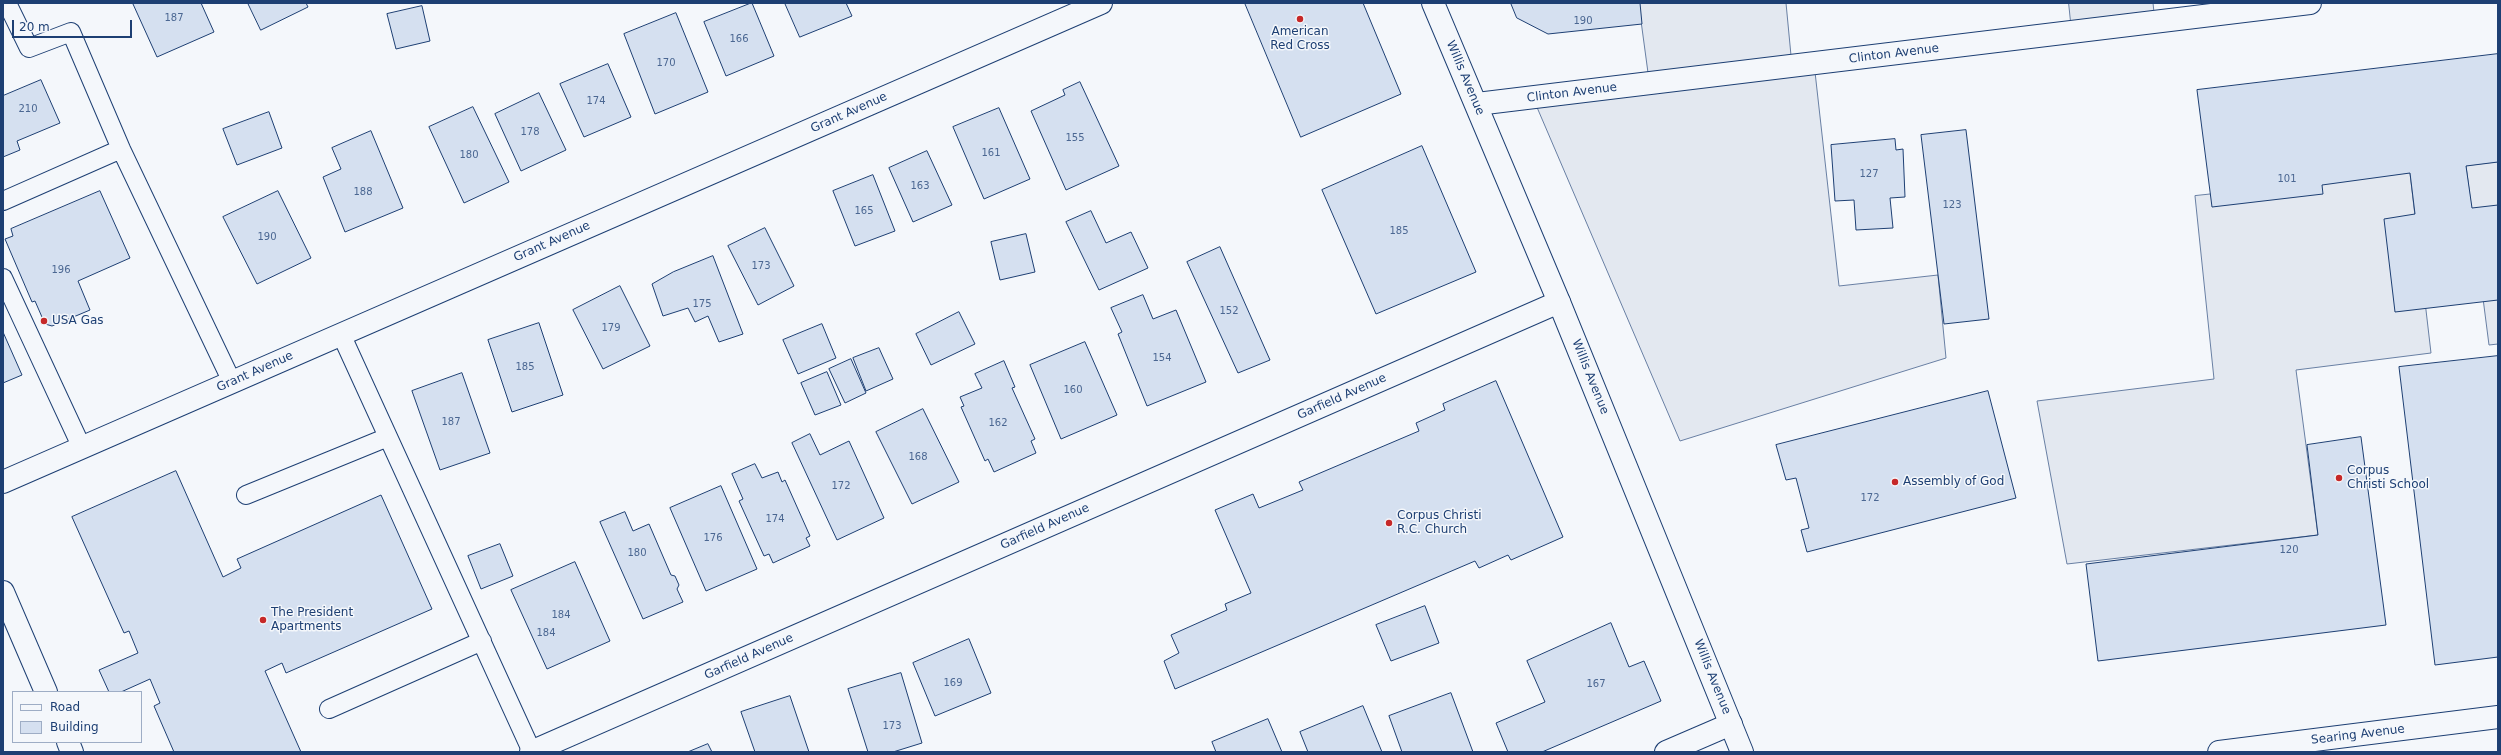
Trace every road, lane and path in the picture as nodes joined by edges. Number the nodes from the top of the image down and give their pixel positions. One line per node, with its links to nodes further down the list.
1 (7, 3): 6 (lane)
2 (1101, 3): 10 (street, Grant Avenue)
3 (1433, 3): 5 (street, Willis Avenue)
4 (2310, 3): 5 (street, Clinton Avenue)
5 (1477, 104): 9 (street, Willis Avenue)
6 (120, 149): 7 (lane); 11 (lane)
7 (3, 201)
8 (3, 278): 13 (lane)
9 (1559, 302): 21 (street, Willis Avenue); 22 (street, Garfield Avenue)
10 (342, 334): 11 (street, Grant Avenue); 12 (lane)
11 (232, 382): 13 (street, Grant Avenue)
12 (388, 437): 15 (lane); 17 (lane)
13 (82, 448): 14 (street, Grant Avenue)
14 (3, 482)
15 (246, 495)
16 (3, 592): 18 (street)
17 (482, 641): 19 (lane); 22 (lane)
18 (46, 691)
19 (329, 709)
20 (2498, 717): 25 (street, Searing Avenue)
21 (1731, 724): 23 (street); 24 (street, Willis Avenue)
22 (532, 752)
23 (1666, 752)
24 (1742, 752)
25 (2219, 752)

